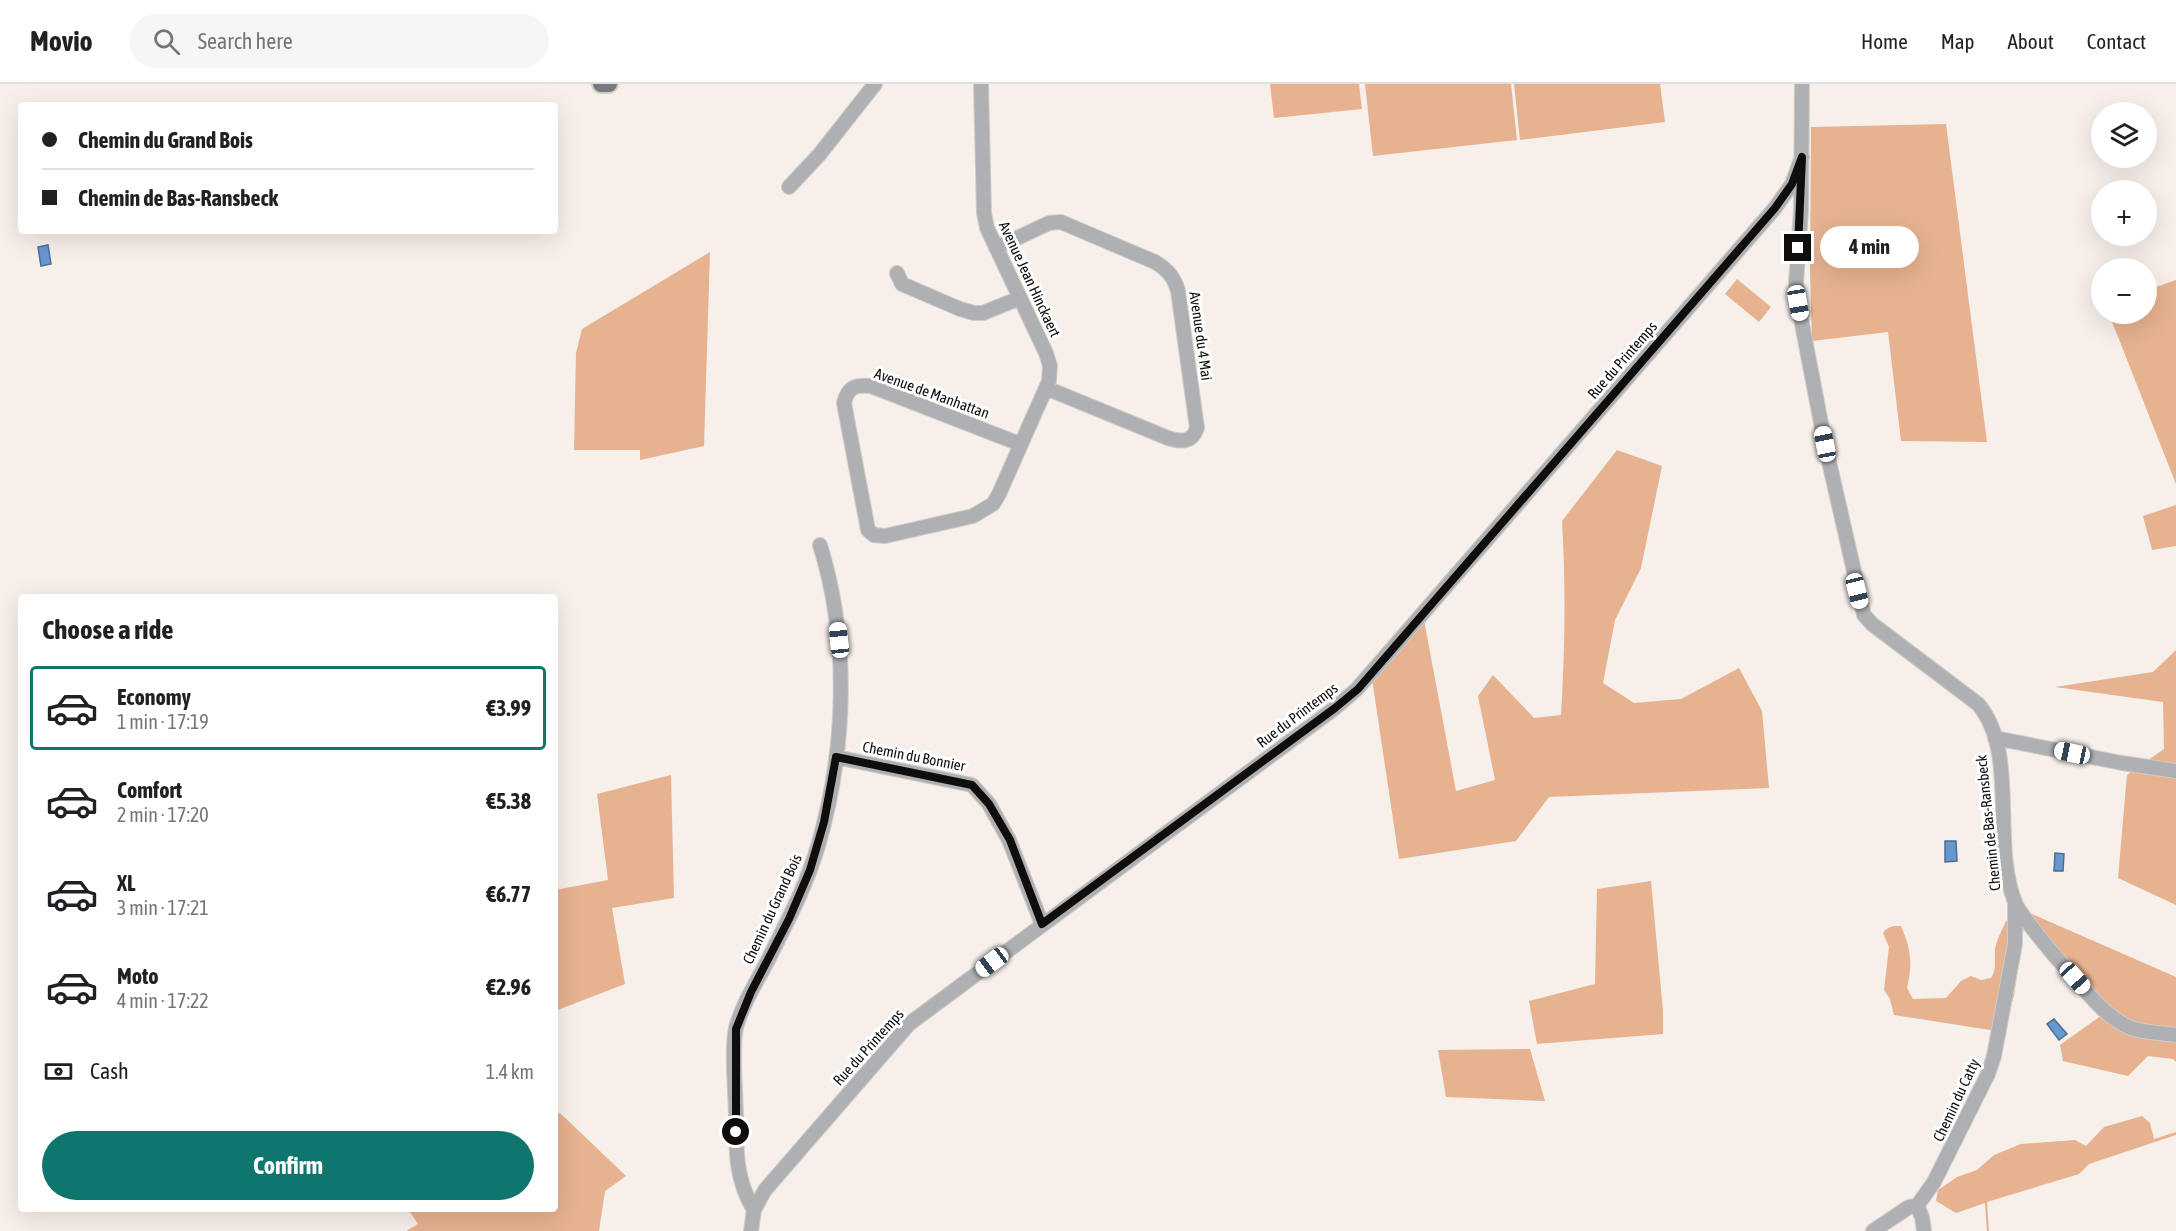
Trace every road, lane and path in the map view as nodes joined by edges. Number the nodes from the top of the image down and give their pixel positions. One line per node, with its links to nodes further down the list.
1 (601, 84): 2 (main road)
2 (609, 84)
3 (875, 84): 7 (street)
4 (981, 84): 8 (street, Avenue Jean Hinckaert)
5 (1802, 84): 6 (street, Chemin de Bas-Ransbeck)
6 (1802, 157): 14 (street, Chemin de Bas-Ransbeck); 18 (street, Rue du Printemps)
7 (789, 187)
8 (996, 248): 10 (street, Avenue Jean Hinckaert); 11 (street, Avenue du 4 Mai)
9 (897, 273): 10 (street)
10 (1020, 298): 11 (street, Avenue Jean Hinckaert)
11 (1046, 388): 12 (street, Avenue Jean Hinckaert)
12 (1020, 444): 12 (street, Avenue de Manhattan)
13 (820, 545): 15 (street, Chemin du Grand Bois)
14 (1995, 738): 16 (street, Chemin de Bas-Ransbeck); 17 (street, Chemin de Bas-Ransbeck)
15 (836, 757): 18 (street, Chemin du Bonnier); 21 (street, Chemin du Grand Bois)
16 (2176, 771)
17 (2015, 903): 19 (street, Chemin de Bas-Ransbeck); 20 (street, Chemin du Catty)
18 (1042, 924): 21 (street, Rue du Printemps)
19 (2176, 1035)
20 (1917, 1206): 23 (street); 24 (street)
21 (754, 1210): 22 (street, Rue du Printemps)
22 (751, 1231)
23 (1873, 1231)
24 (1924, 1231)

